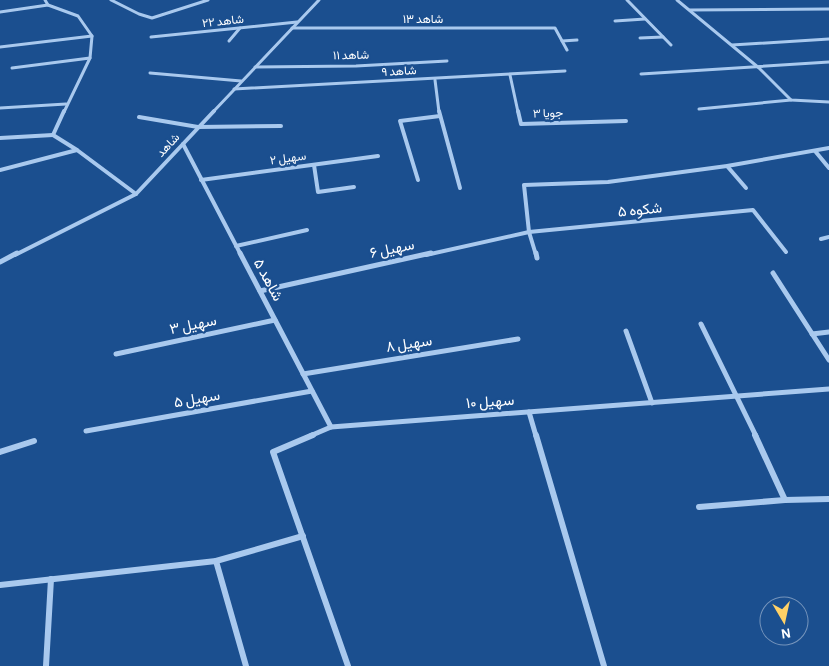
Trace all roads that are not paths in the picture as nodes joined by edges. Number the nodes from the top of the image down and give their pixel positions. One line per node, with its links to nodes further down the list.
1 (45, 0): 7 (street)
2 (111, 0): 3 (street)
3 (208, 0)
4 (319, 0): 13 (street, شاهد)
5 (627, 0): 11 (street)
6 (677, 0): 9 (street)
7 (48, 5): 10 (street); 16 (street)
8 (829, 9): 9 (street)
9 (690, 10): 25 (street)
10 (0, 12)
11 (645, 19): 12 (street); 18 (street)
12 (615, 21)
13 (297, 22): 14 (street, شاهد ۲۲); 15 (street, شاهد)
14 (240, 28): 17 (street, شاهد ۲۲); 22 (street)
15 (292, 28): 23 (street, شاهد ۱۳); 31 (street, شاهد)
16 (92, 36): 26 (street); 28 (street)
17 (151, 37)
18 (663, 37): 19 (street); 24 (street)
19 (640, 38)
20 (829, 39): 25 (street)
21 (577, 40): 23 (street)
22 (229, 41)
23 (562, 41): 27 (street)
24 (671, 45)
25 (732, 45): 33 (street)
26 (0, 47)
27 (567, 50)
28 (90, 58): 32 (street); 44 (street)
29 (447, 61): 31 (street, شاهد ۱۱)
30 (829, 62): 33 (street)
31 (255, 67): 39 (street, شاهد)
32 (12, 68)
33 (759, 68): 36 (street); 41 (street)
34 (565, 72): 37 (street, شاهد ۹)
35 (150, 73): 39 (street)
36 (641, 74)
37 (510, 76): 38 (street, شاهد ۹); 50 (street, جویا ۳)
38 (435, 80): 40 (street, شاهد ۹); 48 (street)
39 (241, 81): 40 (street, شاهد)
40 (234, 89): 52 (street, شاهد)
41 (791, 100): 42 (street); 47 (street)
42 (823, 102): 43 (street); 45 (street)
43 (829, 102)
44 (66, 104): 46 (street); 53 (street)
45 (829, 107)
46 (0, 108)
47 (699, 109)
48 (440, 116): 65 (street); 67 (street)
49 (139, 117): 52 (street)
50 (626, 121)
51 (281, 126): 52 (street)
52 (198, 127): 55 (street, شاهد)
53 (53, 135): 54 (street); 57 (street)
54 (0, 138)
55 (183, 144): 64 (street, شاهد ۵); 69 (street, شاهد)
56 (829, 148): 58 (street)
57 (78, 150): 63 (street); 69 (street)
58 (815, 151): 61 (street); 62 (street)
59 (378, 156): 60 (street, سهیل ۲)
60 (314, 165): 64 (street, سهیل ۲); 66 (street)
61 (727, 166): 68 (street); 71 (street)
62 (829, 168)
63 (0, 170)
64 (201, 180): 74 (street, شاهد ۵)
65 (418, 180)
66 (354, 188)
67 (460, 188)
68 (746, 188)
69 (136, 194): 77 (street, شاهد)
70 (307, 230): 74 (street)
71 (530, 232): 75 (street, شکوه ۵); 76 (street); 79 (street, سهیل ۶)
72 (829, 237): 73 (street)
73 (821, 239)
74 (236, 246): 79 (street, شاهد ۵)
75 (786, 252)
76 (537, 258)
77 (0, 262)
78 (773, 273): 84 (street)
79 (260, 291): 80 (street, شاهد ۵)
80 (275, 320): 86 (street, سهیل ۳); 88 (street, شاهد ۵)
81 (701, 324): 91 (street)
82 (626, 331): 92 (street)
83 (829, 332): 84 (street)
84 (812, 334): 87 (street)
85 (518, 339): 88 (street, سهیل ۸)
86 (116, 354)
87 (829, 360)
88 (303, 374): 90 (street, شاهد ۵)
89 (829, 389): 91 (street, سهیل ۱۰)
90 (312, 391): 94 (street, شاهد ۵); 95 (street, سهیل ۵)
91 (738, 396): 92 (street, سهیل ۱۰); 99 (street)
92 (652, 403): 93 (street, سهیل ۱۰)
93 (529, 412): 94 (street, سهیل ۱۰); 108 (street)
94 (331, 427): 101 (street, سهیل ۱۰)
95 (86, 431)
96 (34, 441): 97 (street)
97 (0, 452)
98 (829, 498): 99 (street)
99 (785, 500): 100 (street)
100 (699, 507)
101 (303, 536): 102 (street); 107 (street)
102 (216, 561): 103 (street); 106 (street)
103 (51, 579): 104 (street); 105 (street)
104 (0, 585)
105 (46, 666)
106 (246, 666)
107 (348, 666)
108 (604, 666)

